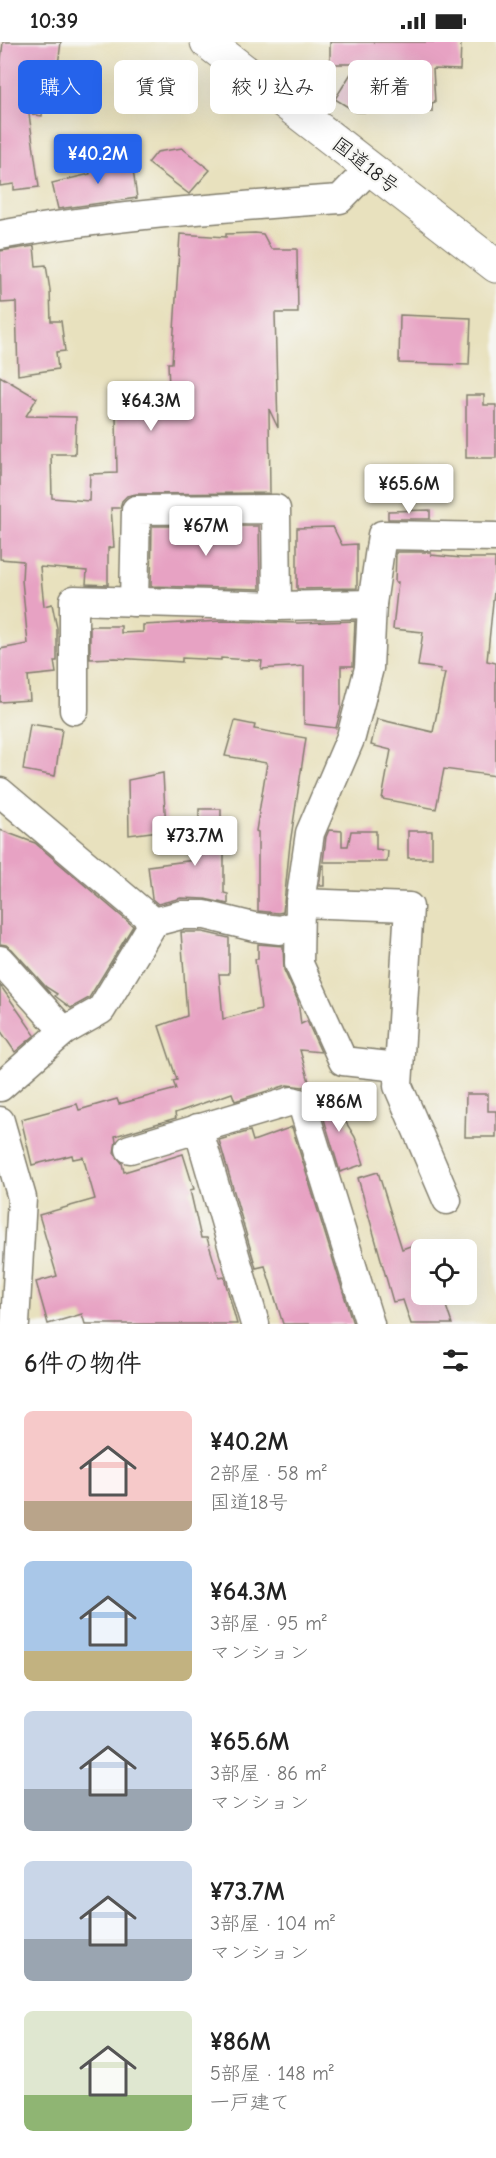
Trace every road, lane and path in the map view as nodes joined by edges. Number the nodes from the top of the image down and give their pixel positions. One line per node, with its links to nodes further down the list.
1 (207, 42): 2 (highway, 国道18号)
2 (370, 168): 3 (street); 4 (highway, 国道18号)
3 (0, 235)
4 (496, 266)
5 (496, 537): 7 (street)
6 (134, 602): 8 (street); 8 (street); 9 (street)
7 (372, 604): 8 (street); 11 (street)
8 (277, 606)
9 (74, 710)
10 (1, 796): 12 (street)
11 (299, 913): 12 (street); 15 (street); 15 (street)
12 (154, 922): 14 (street)
13 (0, 960): 14 (street)
14 (64, 1032): 16 (street)
15 (398, 1067): 20 (street)
16 (0, 1087)
17 (0, 1121): 21 (street)
18 (198, 1128): 19 (street); 22 (street); 23 (street)
19 (130, 1149)
20 (447, 1200)
21 (15, 1324)
22 (255, 1324)
23 (370, 1324)

